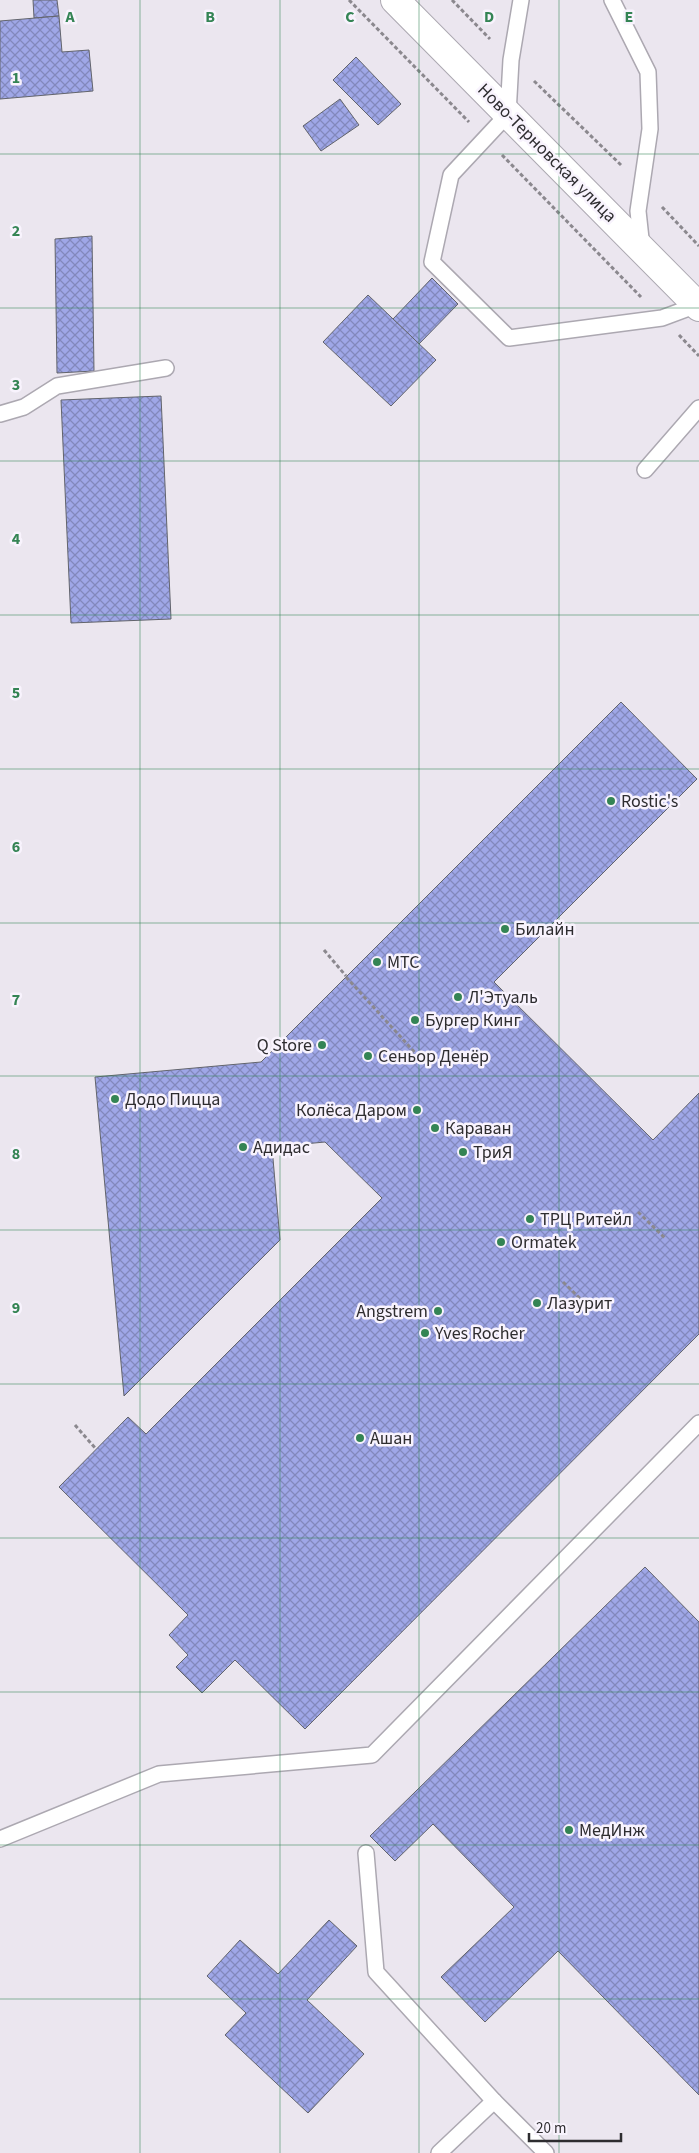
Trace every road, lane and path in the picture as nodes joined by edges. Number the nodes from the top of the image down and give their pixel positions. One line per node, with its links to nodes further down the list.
1 (349, 0): 8 (path)
2 (395, 0): 7 (main road, Ново-Терновская улица)
3 (452, 0): 6 (path)
4 (521, 0): 6 (lane)
5 (612, 0): 9 (lane)
6 (511, 60): 7 (lane); 9 (path)
7 (508, 114): 8 (lane); 11 (main road, Ново-Терновская улица)
8 (485, 138): 13 (path); 13 (lane)
9 (642, 185): 10 (path); 11 (lane)
10 (699, 246)
11 (642, 250): 12 (main road, Ново-Терновская улица)
12 (698, 306): 13 (lane)
13 (662, 318): 14 (path)
14 (699, 356)
15 (166, 368): 17 (lane)
16 (699, 408): 18 (lane)
17 (0, 414)
18 (645, 470)
19 (324, 950): 20 (path)
20 (419, 1057)
21 (638, 1212): 22 (path)
22 (666, 1239)
23 (563, 1282): 24 (path)
24 (592, 1310)
25 (699, 1423): 28 (lane)
26 (75, 1425): 27 (path)
27 (96, 1449)
28 (0, 1839)
29 (366, 1853): 30 (lane)
30 (494, 2101): 31 (lane); 32 (lane)
31 (439, 2153)
32 (546, 2153)

